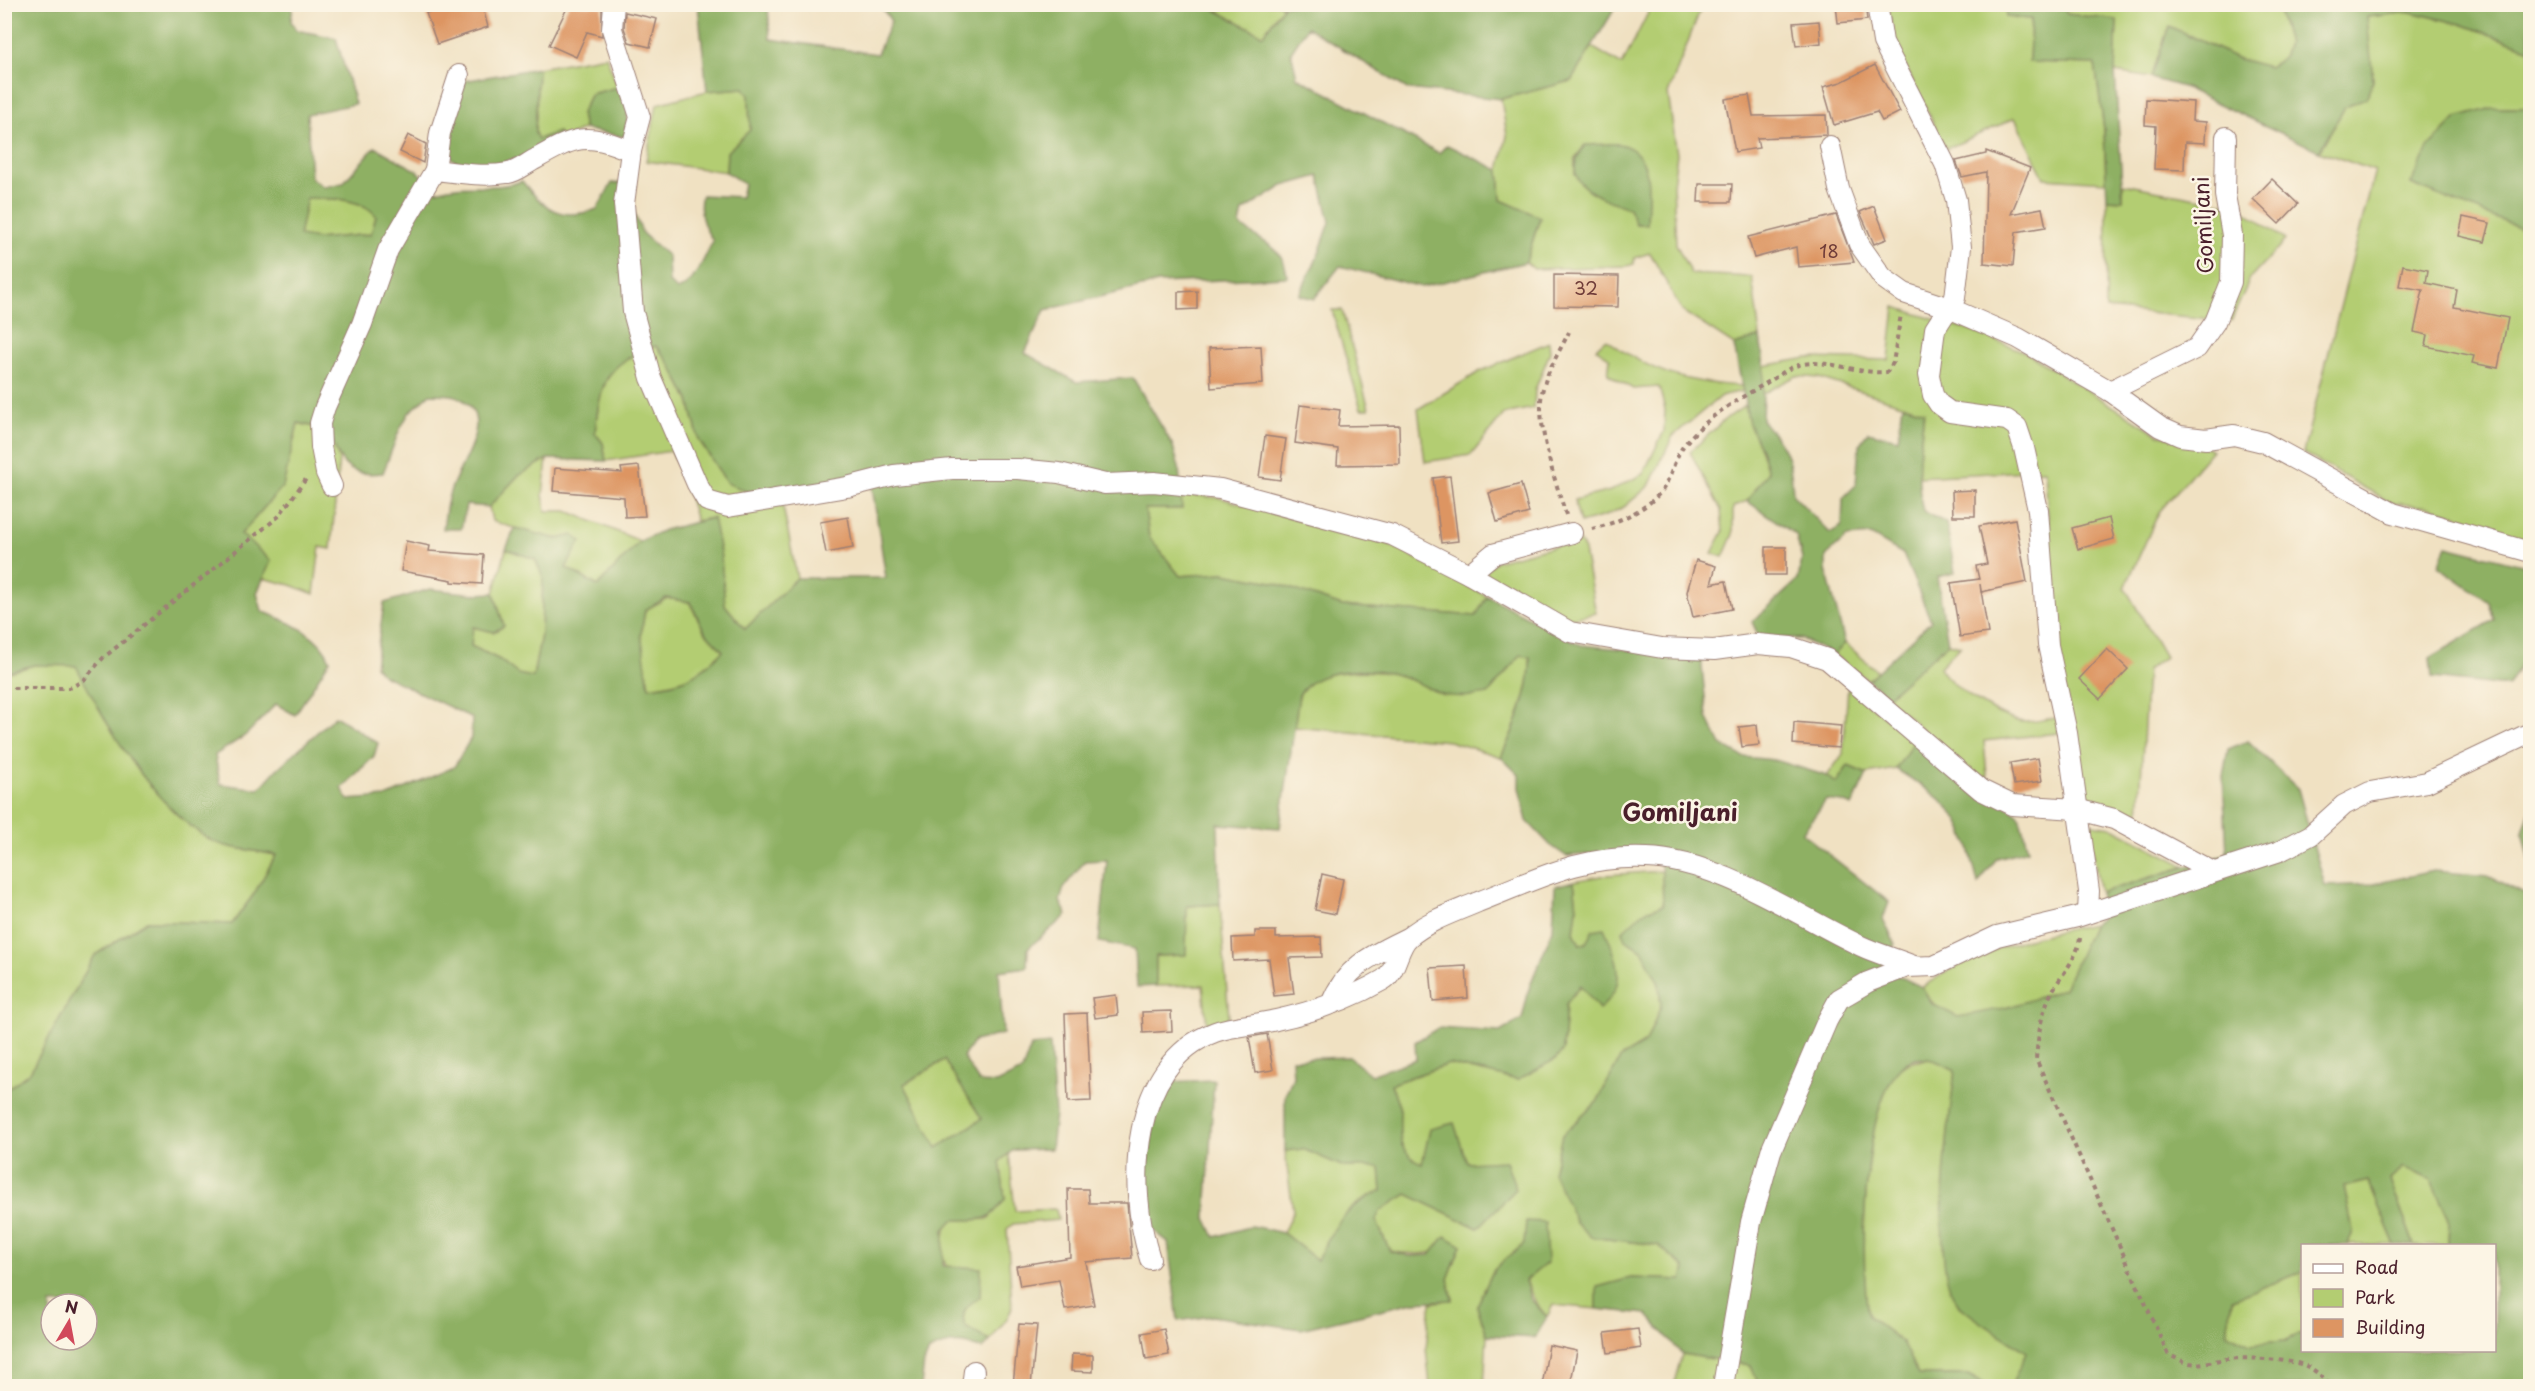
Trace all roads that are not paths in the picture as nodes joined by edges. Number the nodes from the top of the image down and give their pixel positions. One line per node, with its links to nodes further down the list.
1 (614, 4): 6 (street)
2 (1877, 4): 8 (street)
3 (459, 75): 7 (street)
4 (2226, 138): 9 (street, Gomiljani)
5 (1830, 146): 8 (street)
6 (631, 151): 7 (street); 13 (street)
7 (435, 170): 10 (street)
8 (1949, 308): 9 (street); 15 (street)
9 (2110, 391): 12 (street)
10 (332, 486)
11 (1572, 533): 13 (street)
12 (2530, 552)
13 (1469, 574): 15 (street)
14 (2530, 733): 16 (street)
15 (2076, 808): 16 (street); 17 (street)
16 (2214, 872): 17 (street)
17 (2082, 915): 19 (street)
18 (1407, 938): 19 (street); 20 (street); 20 (street)
19 (1914, 966): 22 (street)
20 (1331, 1004): 21 (street)
21 (1150, 1258)
22 (1723, 1386)

